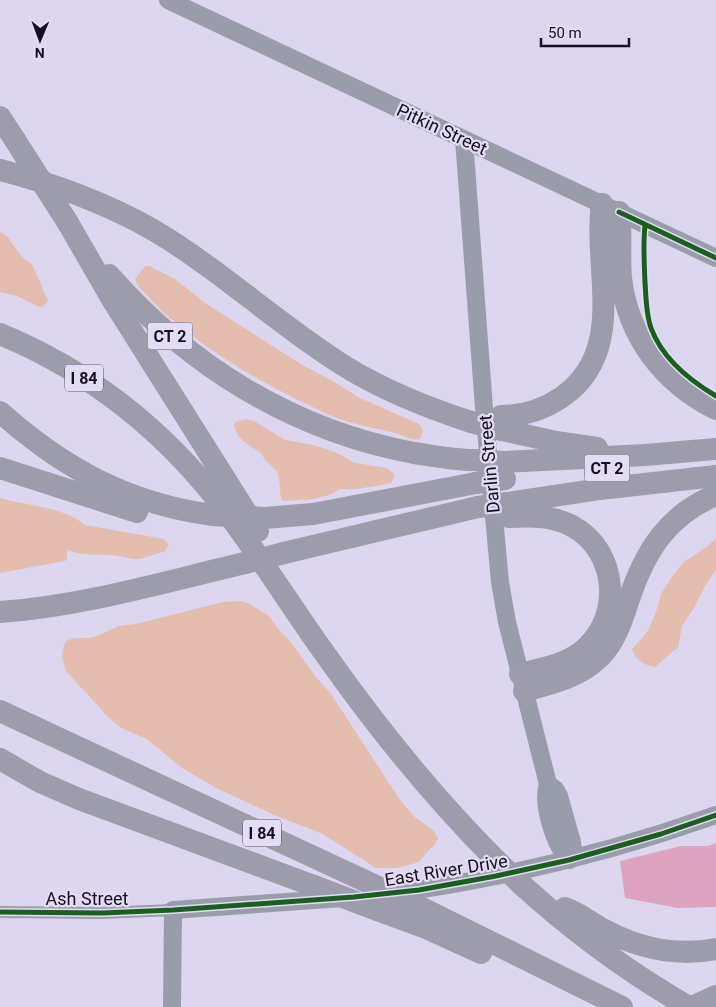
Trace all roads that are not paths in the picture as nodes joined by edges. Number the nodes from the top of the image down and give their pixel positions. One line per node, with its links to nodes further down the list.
1 (168, 0): 3 (main road, Pitkin Street)
2 (0, 117): 6 (highway, CT 2, bridge)
3 (464, 139): 5 (main road, Pitkin Street); 22 (main road, Darlin Street)
4 (5, 172): 11 (highway)
5 (610, 208): 7 (main road, Pitkin Street); 9 (highway); 11 (highway)
6 (68, 223): 16 (highway, CT 2, bridge); 24 (highway)
7 (716, 258)
8 (0, 334): 24 (highway, I 84)
9 (716, 409)
10 (0, 412): 20 (highway)
11 (501, 423): 13 (highway)
12 (716, 449): 13 (highway, CT 2)
13 (645, 455): 16 (highway, CT 2)
14 (716, 462): 16 (highway, CT 2)
15 (0, 468): 20 (highway)
16 (505, 470): 20 (highway, CT 2, bridge)
17 (716, 476): 19 (highway)
18 (716, 495): 22 (highway)
19 (508, 510): 21 (highway, bridge); 22 (highway)
20 (218, 522)
21 (0, 612)
22 (522, 682): 27 (main road, Darlin Street)
23 (0, 711): 32 (highway, I 84, bridge)
24 (370, 716): 28 (highway, I 84, bridge)
25 (0, 760): 32 (highway, bridge)
26 (716, 816): 27 (main road, East River Drive)
27 (569, 860): 29 (main road, East River Drive)
28 (530, 892): 31 (highway); 34 (highway, I 84)
29 (173, 910): 30 (street, Ash Street); 35 (main road)
30 (0, 912)
31 (716, 949)
32 (585, 988): 36 (highway, I 84)
33 (716, 996): 34 (highway)
34 (685, 1004)
35 (172, 1007)
36 (622, 1007)

